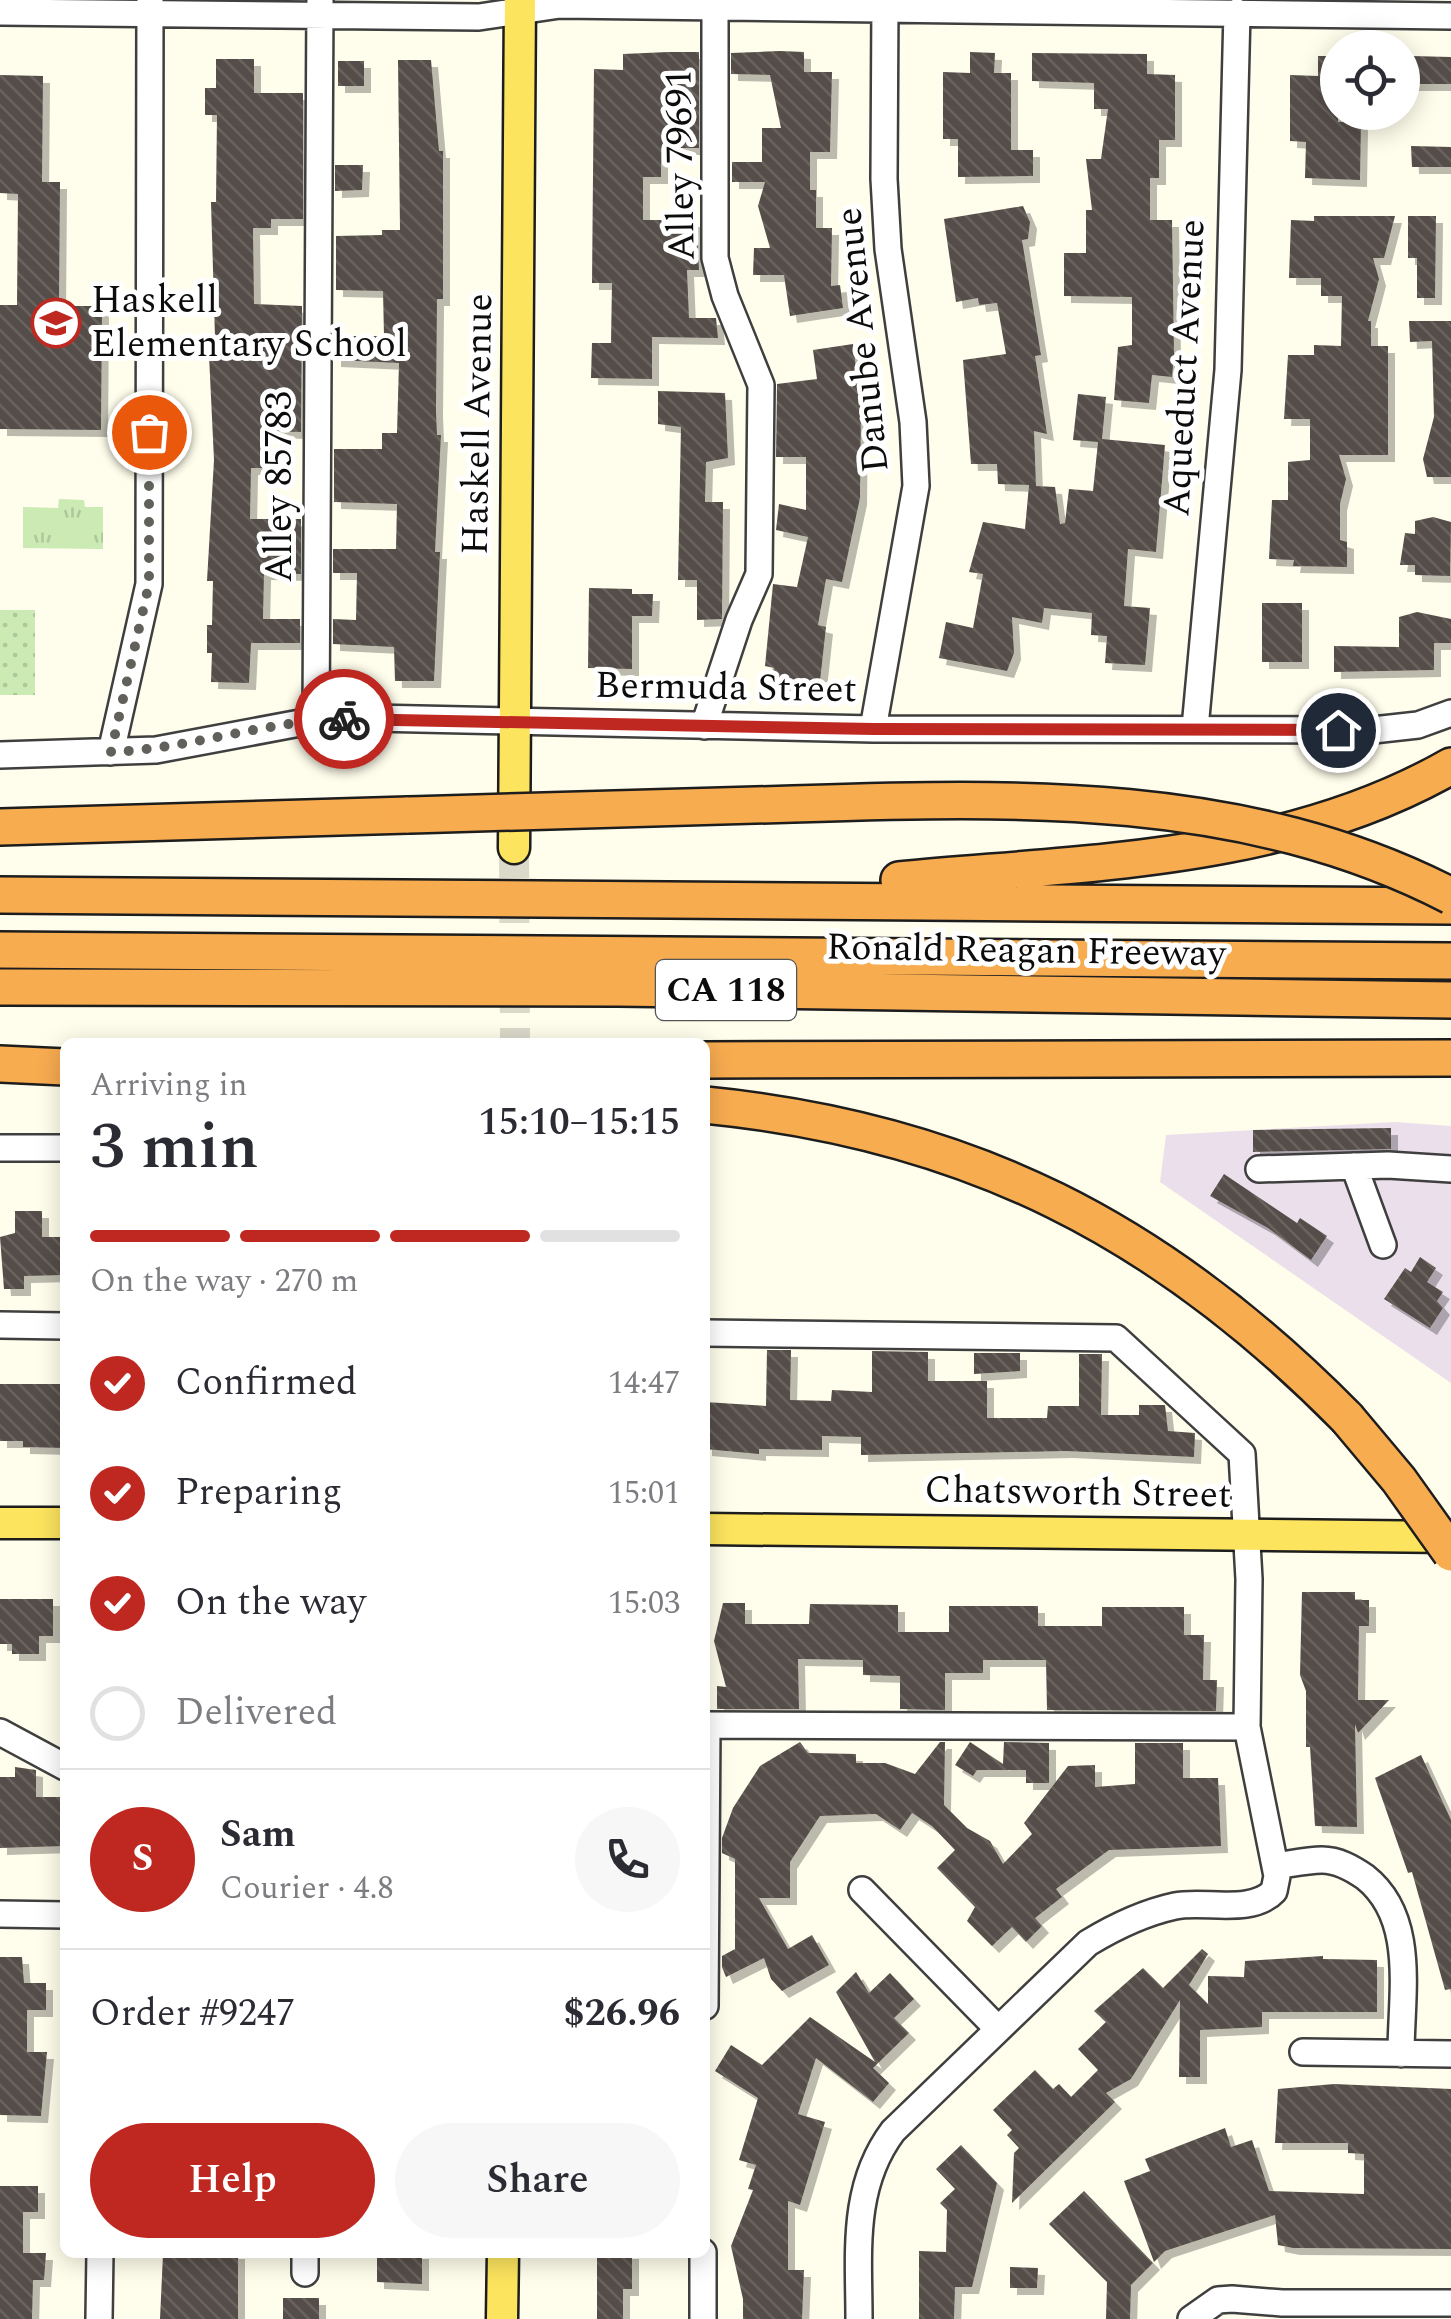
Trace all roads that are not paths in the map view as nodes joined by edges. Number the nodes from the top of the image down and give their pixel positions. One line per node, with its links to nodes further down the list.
1 (715, 3): 2 (street); 3 (street); 12 (street, Alley 79691)
2 (520, 4): 5 (street); 11 (main road, Haskell Avenue)
3 (885, 4): 7 (street); 14 (street, Danube Avenue)
4 (150, 6): 5 (street); 6 (street); 15 (street)
5 (320, 8): 10 (street, Alley 85783)
6 (0, 12)
7 (1236, 12): 8 (street); 13 (street, Aqueduct Avenue)
8 (1451, 16)
9 (1451, 712): 13 (street, Bermuda Street)
10 (316, 720): 11 (street, Bermuda Street); 15 (street, Bermuda Street)
11 (515, 720): 12 (street, Bermuda Street); 19 (main road, Haskell Avenue)
12 (704, 726): 14 (street, Bermuda Street)
13 (1196, 728): 14 (street, Bermuda Street)
14 (874, 729)
15 (111, 752): 16 (street, Bermuda Street)
16 (0, 755)
17 (1451, 766): 22 (highway)
18 (0, 828): 21 (highway, bridge)
19 (514, 848)
20 (0, 896): 22 (highway, Ronald Reagan Freeway)
21 (1451, 896)
22 (719, 897): 23 (highway, Ronald Reagan Freeway)
23 (1451, 906)
24 (0, 950): 25 (highway, CA 118)
25 (1451, 961)
26 (0, 986): 27 (highway, Ronald Reagan Freeway / CA 118)
27 (1451, 1000)
28 (1451, 1058): 29 (highway)
29 (710, 1060)
30 (0, 1064): 31 (highway)
31 (60, 1067)
32 (710, 1106): 47 (highway, bridge)
33 (0, 1148): 34 (street)
34 (60, 1148)
35 (1354, 1166): 36 (street); 37 (street); 38 (street)
36 (1260, 1169)
37 (1451, 1170)
38 (1383, 1245)
39 (0, 1325): 40 (street)
40 (60, 1326)
41 (710, 1333): 45 (street)
42 (0, 1523): 43 (main road)
43 (60, 1524)
44 (710, 1530): 45 (main road, Chatsworth Street)
45 (1247, 1535): 46 (main road, Chatsworth Street); 49 (street)
46 (1451, 1537)
47 (1451, 1553)
48 (710, 1725): 49 (street)
49 (1247, 1727): 52 (street)
50 (0, 1732): 51 (street)
51 (60, 1764)
52 (1275, 1866): 56 (street); 58 (street)
53 (862, 1890): 56 (street)
54 (0, 1914): 55 (street)
55 (60, 1915)
56 (998, 2029): 67 (street)
57 (1303, 2052): 58 (street)
58 (1401, 2054): 59 (street)
59 (1451, 2054)
60 (100, 2258): 64 (street)
61 (503, 2258): 65 (main road)
62 (704, 2258): 66 (street)
63 (1451, 2303): 68 (street)
64 (99, 2319)
65 (502, 2319)
66 (703, 2319)
67 (859, 2319)
68 (1192, 2319)

